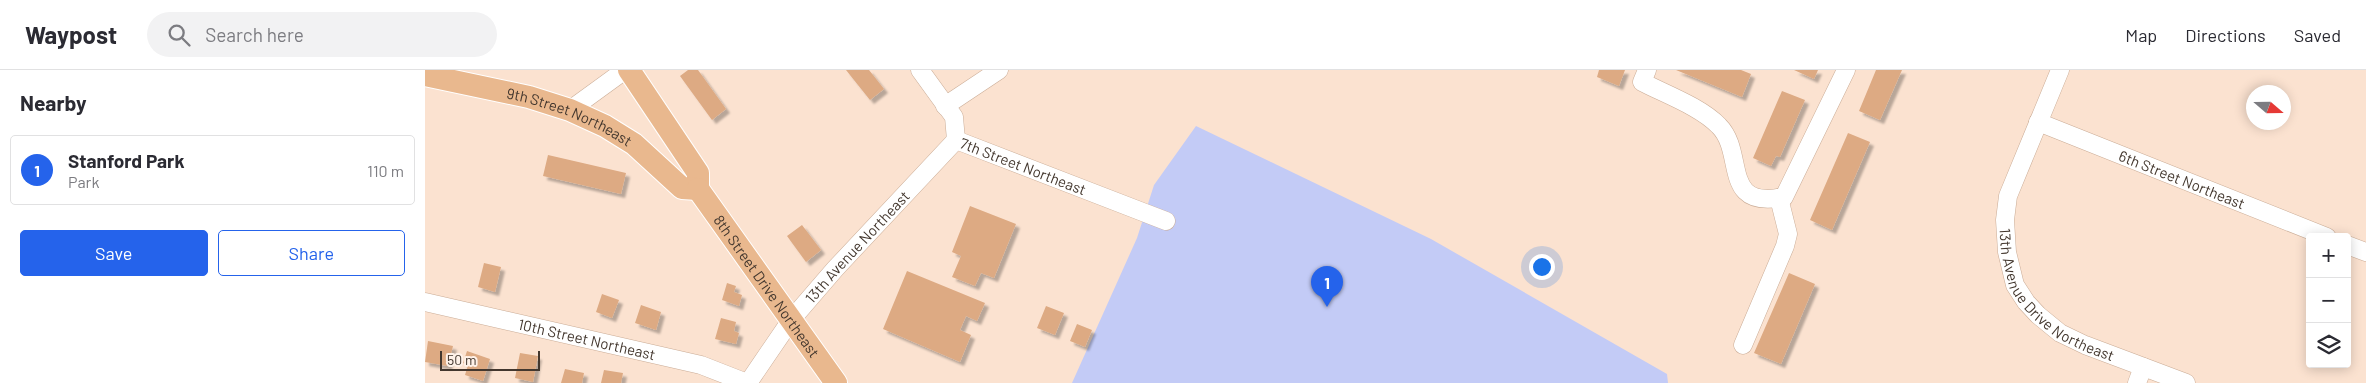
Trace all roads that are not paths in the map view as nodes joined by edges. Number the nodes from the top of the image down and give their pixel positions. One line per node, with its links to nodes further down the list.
1 (625, 70): 10 (street)
2 (629, 70): 13 (main road)
3 (920, 70): 9 (street, 7th Street Northeast)
4 (999, 70): 9 (street)
5 (1647, 70): 14 (street)
6 (1846, 70): 14 (street)
7 (2059, 70): 11 (street, 13th Avenue Drive Northeast)
8 (425, 75): 10 (main road, 9th Street Northeast)
9 (945, 106): 12 (street, 7th Street Northeast)
10 (570, 110): 13 (main road, 9th Street Northeast)
11 (2038, 122): 16 (street, 6th Street Northeast); 22 (street, 13th Avenue Drive Northeast)
12 (956, 140): 15 (street, 7th Street Northeast); 20 (street, 13th Avenue Northeast)
13 (698, 189): 20 (main road, 8th Street Drive Northeast)
14 (1779, 198): 21 (street)
15 (1167, 221)
16 (2317, 233)
17 (2351, 246): 18 (street)
18 (2366, 252)
19 (425, 302): 23 (street, 10th Street Northeast)
20 (791, 320): 23 (street, 13th Avenue Northeast); 24 (main road, 8th Street Drive Northeast)
21 (1743, 344)
22 (2140, 375): 25 (street, 13th Avenue Drive Northeast)
23 (748, 383)
24 (836, 383)
25 (2186, 383)

